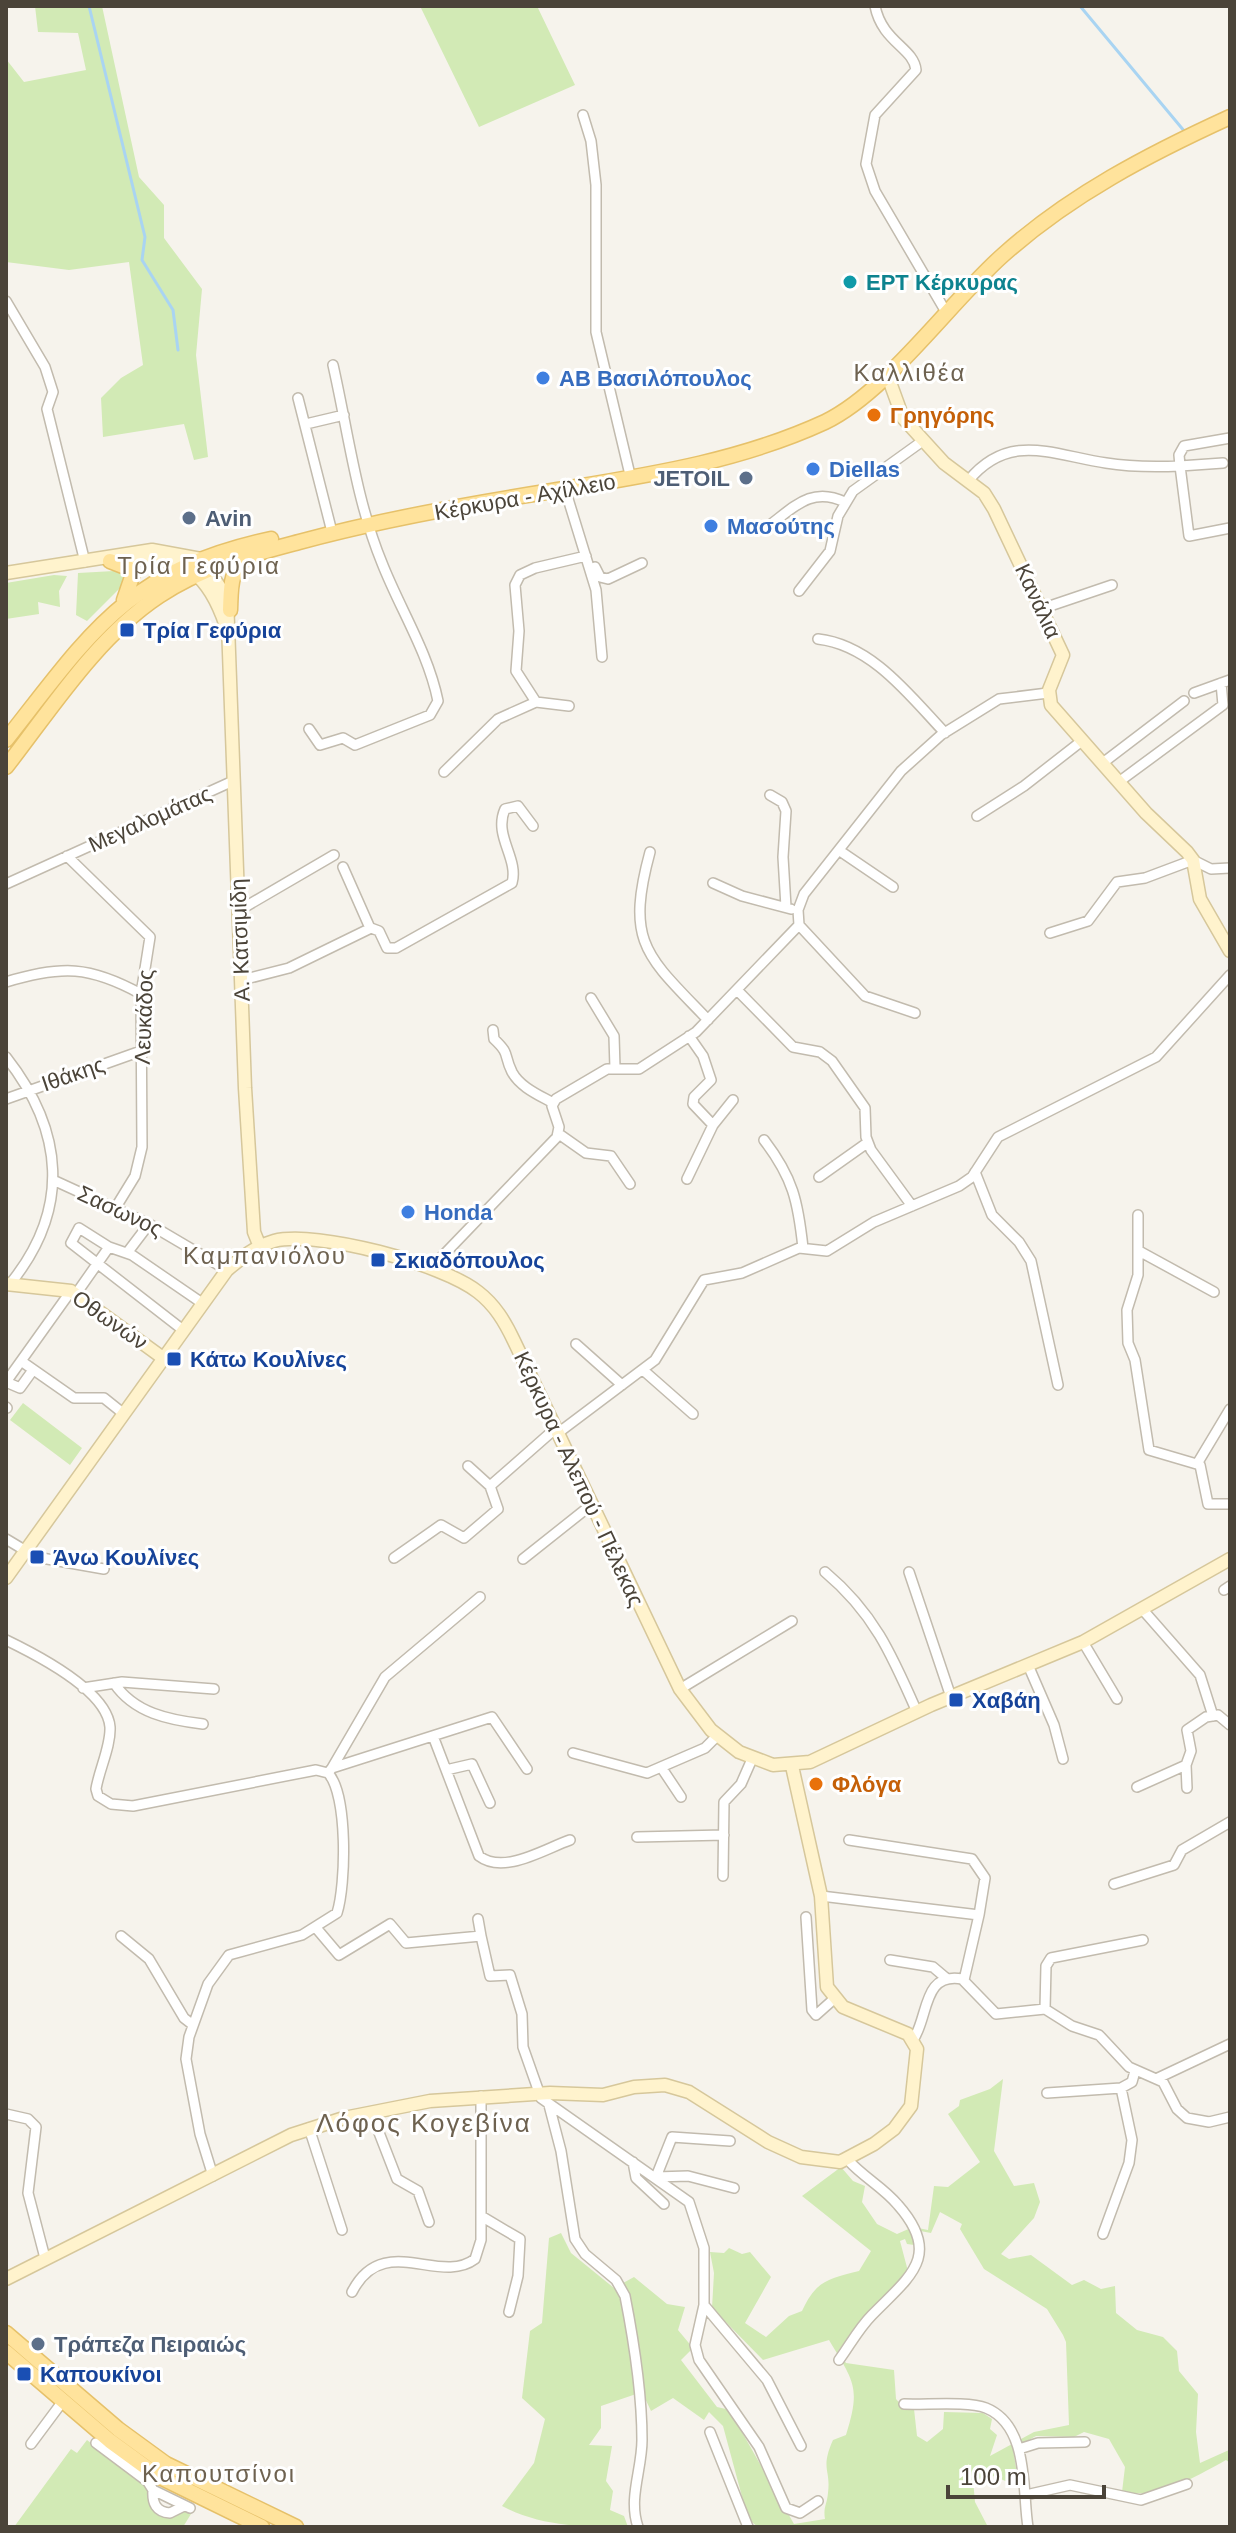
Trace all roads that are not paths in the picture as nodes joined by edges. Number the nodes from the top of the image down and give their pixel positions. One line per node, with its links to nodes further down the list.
1 (875, 6): 5 (street)
2 (583, 115): 15 (street)
3 (1230, 117): 5 (main road, Κέρκυρα - Αχίλλειο)
4 (6, 301): 25 (street)
5 (946, 312): 7 (main road, Κέρκυρα - Αχίλλειο)
6 (333, 365): 9 (street)
7 (887, 374): 12 (main road, Κανάλια); 15 (main road, Κέρκυρα - Αχίλλειο)
8 (298, 398): 10 (street)
9 (344, 415): 10 (street); 19 (street)
10 (306, 424): 22 (street)
11 (1230, 438): 14 (street)
12 (924, 440): 16 (main road, Κανάλια); 18 (street)
13 (1223, 463): 14 (street)
14 (1180, 466): 16 (street); 20 (street)
15 (631, 479): 17 (main road, Κέρκυρα - Αχίλλειο)
16 (968, 481): 33 (main road, Κανάλια)
17 (565, 489): 19 (main road, Κέρκυρα - Αχίλλειο); 23 (street)
18 (845, 502): 21 (street); 31 (street)
19 (368, 525): 22 (main road, Κέρκυρα - Αχίλλειο); 44 (street)
20 (1230, 528)
21 (763, 530)
22 (332, 532): 24 (main road, Κέρκυρα - Αχίλλειο); 28 (main road, Κέρκυρα - Αχίλλειο)
23 (585, 551): 27 (street); 37 (street); 42 (street)
24 (253, 553): 28 (main road, Κέρκυρα - Αχίλλειο); 34 (main road)
25 (89, 561): 26 (main road); 28 (main road); 29 (main road)
26 (110, 561): 28 (main road); 32 (main road)
27 (642, 563)
28 (197, 572): 32 (main road); 34 (main road, Α. Κατσιμίδη); 35 (main road, Α. Κατσιμίδη); 49 (main road)
29 (6, 573)
30 (1112, 585): 33 (street)
31 (799, 591)
32 (118, 608): 46 (main road)
33 (1041, 609): 39 (main road, Κανάλια)
34 (230, 610): 35 (main road, Α. Κατσιμίδη)
35 (229, 632): 51 (main road, Α. Κατσιμίδη)
36 (818, 639): 45 (street)
37 (602, 657)
38 (1226, 681): 40 (street); 52 (street)
39 (1048, 693): 45 (street); 47 (main road)
40 (1194, 693)
41 (1184, 701): 48 (street)
42 (536, 702): 43 (street); 50 (street)
43 (569, 706)
44 (309, 729)
45 (945, 733): 56 (street)
46 (6, 740)
47 (1083, 740): 48 (main road); 54 (street)
48 (1104, 762): 52 (main road)
49 (6, 767)
50 (444, 772)
51 (233, 781): 59 (street, Μεγαλομάτας); 68 (main road, Α. Κατσιμίδη)
52 (1120, 781): 60 (main road)
53 (770, 795): 66 (street)
54 (977, 816)
55 (533, 826): 70 (street)
56 (840, 851): 65 (street); 67 (street)
57 (650, 852): 80 (street)
58 (334, 855): 68 (street)
59 (67, 856): 64 (street, Μεγαλομάτας); 77 (street, Λευκάδος)
60 (1193, 860): 62 (street); 71 (street); 72 (main road)
61 (343, 867): 70 (street)
62 (1230, 868)
63 (713, 883): 66 (street)
64 (6, 884)
65 (893, 887)
66 (786, 907): 67 (street)
67 (798, 910): 69 (street)
68 (238, 911): 74 (main road, Α. Κατσιμίδη)
69 (799, 925): 76 (street); 79 (street)
70 (370, 928): 74 (street)
71 (1050, 933)
72 (1230, 951)
73 (1230, 975): 94 (street)
74 (242, 980): 104 (main road, Α. Κατσιμίδη)
75 (6, 982): 77 (street)
76 (737, 990): 80 (street); 93 (street)
77 (141, 994): 83 (street, Λευκάδος)
78 (591, 998): 85 (street)
79 (915, 1013)
80 (708, 1020): 82 (street)
81 (493, 1030): 89 (street)
82 (689, 1036): 85 (street); 90 (street)
83 (141, 1051): 86 (street, Ιθάκης); 100 (street, Λευκάδος)
84 (6, 1057): 86 (street)
85 (615, 1068): 89 (street)
86 (29, 1090): 87 (street, Ιθάκης); 97 (street)
87 (6, 1099)
88 (733, 1100): 90 (street)
89 (553, 1103): 91 (street)
90 (713, 1125): 96 (street)
91 (559, 1134): 98 (street); 109 (street)
92 (764, 1140): 105 (street)
93 (867, 1143): 95 (street); 99 (street)
94 (975, 1172): 99 (street); 123 (street)
95 (819, 1177)
96 (687, 1179)
97 (53, 1180): 100 (street, Σασωνος); 111 (street)
98 (630, 1184)
99 (912, 1206): 105 (street)
100 (116, 1207): 102 (street, Σασωνος)
101 (1138, 1215): 106 (street)
102 (149, 1224): 107 (street); 110 (street, Σασωνος)
103 (109, 1247): 107 (street); 108 (street); 108 (street)
104 (260, 1247): 109 (main road, Κέρκυρα - Αλεπού - Πέλεκας); 110 (main road, Κέρκυρα - Αλεπού - Πέλεκας)
105 (803, 1248): 120 (street)
106 (1139, 1251): 112 (street); 128 (street)
107 (127, 1253): 114 (street)
108 (98, 1262): 113 (street); 115 (street)
109 (432, 1267): 127 (main road, Κέρκυρα - Αλεπού - Πέλεκας)
110 (227, 1270): 114 (main road, Κέρκυρα - Αλεπού - Πέλεκας)
111 (8, 1284): 113 (main road, Οθωνών)
112 (1214, 1292)
113 (73, 1293): 117 (main road, Οθωνών); 118 (street)
114 (202, 1303): 115 (main road, Κέρκυρα - Αλεπού - Πέλεκας)
115 (183, 1330): 117 (main road, Κέρκυρα - Αλεπού - Πέλεκας)
116 (576, 1344): 122 (street)
117 (163, 1358): 125 (main road, Κέρκυρα - Αλεπού - Πέλεκας)
118 (21, 1361): 119 (street); 121 (street)
119 (33, 1370): 121 (street); 125 (street)
120 (643, 1370): 122 (street); 126 (street)
121 (6, 1382)
122 (622, 1385): 127 (street)
123 (1058, 1385)
124 (1230, 1409): 128 (street)
125 (124, 1414): 134 (main road, Κέρκυρα - Αλεπού - Πέλεκας)
126 (693, 1414)
127 (557, 1431): 130 (street); 132 (main road, Κέρκυρα - Αλεπού - Πέλεκας)
128 (1197, 1464): 131 (street)
129 (468, 1466): 130 (street)
130 (490, 1486): 135 (street)
131 (1230, 1504)
132 (591, 1505): 136 (street); 151 (main road, Κέρκυρα - Αλεπού - Πέλεκας)
133 (6, 1539): 134 (street)
134 (25, 1552): 138 (street); 141 (main road, Κέρκυρα - Αλεπού - Πέλεκας)
135 (394, 1558)
136 (523, 1559)
137 (1230, 1559): 143 (main road, Κέρκυρα - Αλεπού - Πέλεκας)
138 (104, 1569)
139 (825, 1572): 154 (street)
140 (909, 1572): 152 (street)
141 (6, 1578)
142 (480, 1597): 167 (street)
143 (1143, 1610): 146 (main road, Κέρκυρα - Αλεπού - Πέλεκας); 155 (street)
144 (792, 1621): 151 (street)
145 (6, 1640): 149 (street)
146 (1083, 1642): 147 (main road, Κέρκυρα - Αλεπού - Πέλεκας); 153 (street)
147 (1028, 1665): 152 (main road, Κέρκυρα - Αλεπού - Πέλεκας); 162 (street)
148 (114, 1683): 149 (street); 150 (street); 156 (street)
149 (83, 1688): 167 (street)
150 (214, 1689)
151 (680, 1689): 159 (main road, Κέρκυρα - Αλεπού - Πέλεκας)
152 (951, 1697): 154 (main road, Κέρκυρα - Αλεπού - Πέλεκας)
153 (1117, 1699)
154 (917, 1712): 164 (main road, Κέρκυρα - Αλεπού - Πέλεκας)
155 (1213, 1716): 157 (street); 163 (street)
156 (203, 1724)
157 (1230, 1725)
158 (433, 1736): 166 (street); 167 (street); 168 (street)
159 (717, 1736): 161 (main road, Κέρκυρα - Αλεπού - Πέλεκας); 165 (street)
160 (573, 1753): 165 (street)
161 (752, 1759): 164 (main road, Κέρκυρα - Αλεπού - Πέλεκας); 174 (street)
162 (1063, 1759)
163 (1186, 1765): 169 (street); 170 (street)
164 (792, 1766): 180 (main road)
165 (661, 1767): 171 (street)
166 (527, 1769)
167 (330, 1770): 184 (street)
168 (446, 1770): 172 (street); 176 (street)
169 (1137, 1787)
170 (1187, 1788)
171 (681, 1797)
172 (490, 1803)
173 (1230, 1822): 179 (street)
174 (724, 1835): 175 (street); 178 (street)
175 (637, 1837)
176 (570, 1840)
177 (849, 1840): 181 (street)
178 (723, 1876)
179 (1114, 1884)
180 (821, 1896): 181 (street); 191 (main road)
181 (979, 1915): 190 (street)
182 (806, 1917): 191 (street)
183 (478, 1919): 186 (street)
184 (317, 1929): 186 (street); 193 (street)
185 (121, 1936): 193 (street)
186 (481, 1936): 200 (street)
187 (1143, 1940): 192 (street)
188 (890, 1960): 189 (street)
189 (946, 1978): 190 (street); 194 (street)
190 (964, 1980): 192 (street)
191 (834, 1999): 194 (main road)
192 (1045, 2009): 196 (street)
193 (193, 2025): 210 (street)
194 (913, 2040): 208 (main road)
195 (1230, 2044): 197 (street)
196 (1135, 2071): 197 (street); 198 (street)
197 (1158, 2078): 205 (street)
198 (1121, 2088): 199 (street); 217 (street)
199 (1047, 2093)
200 (539, 2094): 201 (main road); 202 (street); 208 (main road)
201 (481, 2096): 203 (main road); 214 (street)
202 (549, 2105): 209 (street); 242 (street)
203 (371, 2112): 206 (main road); 215 (street)
204 (6, 2114): 218 (street)
205 (1230, 2117)
206 (309, 2128): 210 (main road); 216 (street)
207 (730, 2141): 211 (street)
208 (848, 2160): 225 (street)
209 (633, 2162): 211 (street); 213 (street)
210 (213, 2176): 218 (main road)
211 (656, 2177): 212 (street); 221 (street)
212 (734, 2188)
213 (664, 2204)
214 (481, 2216): 220 (street); 222 (street)
215 (429, 2222)
216 (342, 2230)
217 (1103, 2234)
218 (45, 2258): 219 (main road)
219 (6, 2279)
220 (352, 2292)
221 (704, 2305): 232 (street); 239 (street)
222 (509, 2312)
223 (6, 2333): 241 (main road)
224 (6, 2352): 226 (main road)
225 (839, 2360)
226 (63, 2401): 231 (street); 234 (main road)
227 (904, 2404): 233 (street)
228 (710, 2432): 243 (street)
229 (1085, 2442): 233 (street)
230 (96, 2443): 234 (street)
231 (31, 2444)
232 (801, 2446)
233 (1019, 2449): 238 (street)
234 (119, 2454): 236 (street); 237 (main road)
235 (1187, 2484): 238 (street)
236 (153, 2490): 237 (street); 237 (street)
237 (173, 2492): 240 (main road)
238 (1026, 2495): 244 (street)
239 (818, 2501)
240 (262, 2527)
241 (296, 2527)
242 (638, 2527)
243 (748, 2527)
244 (1028, 2527)

